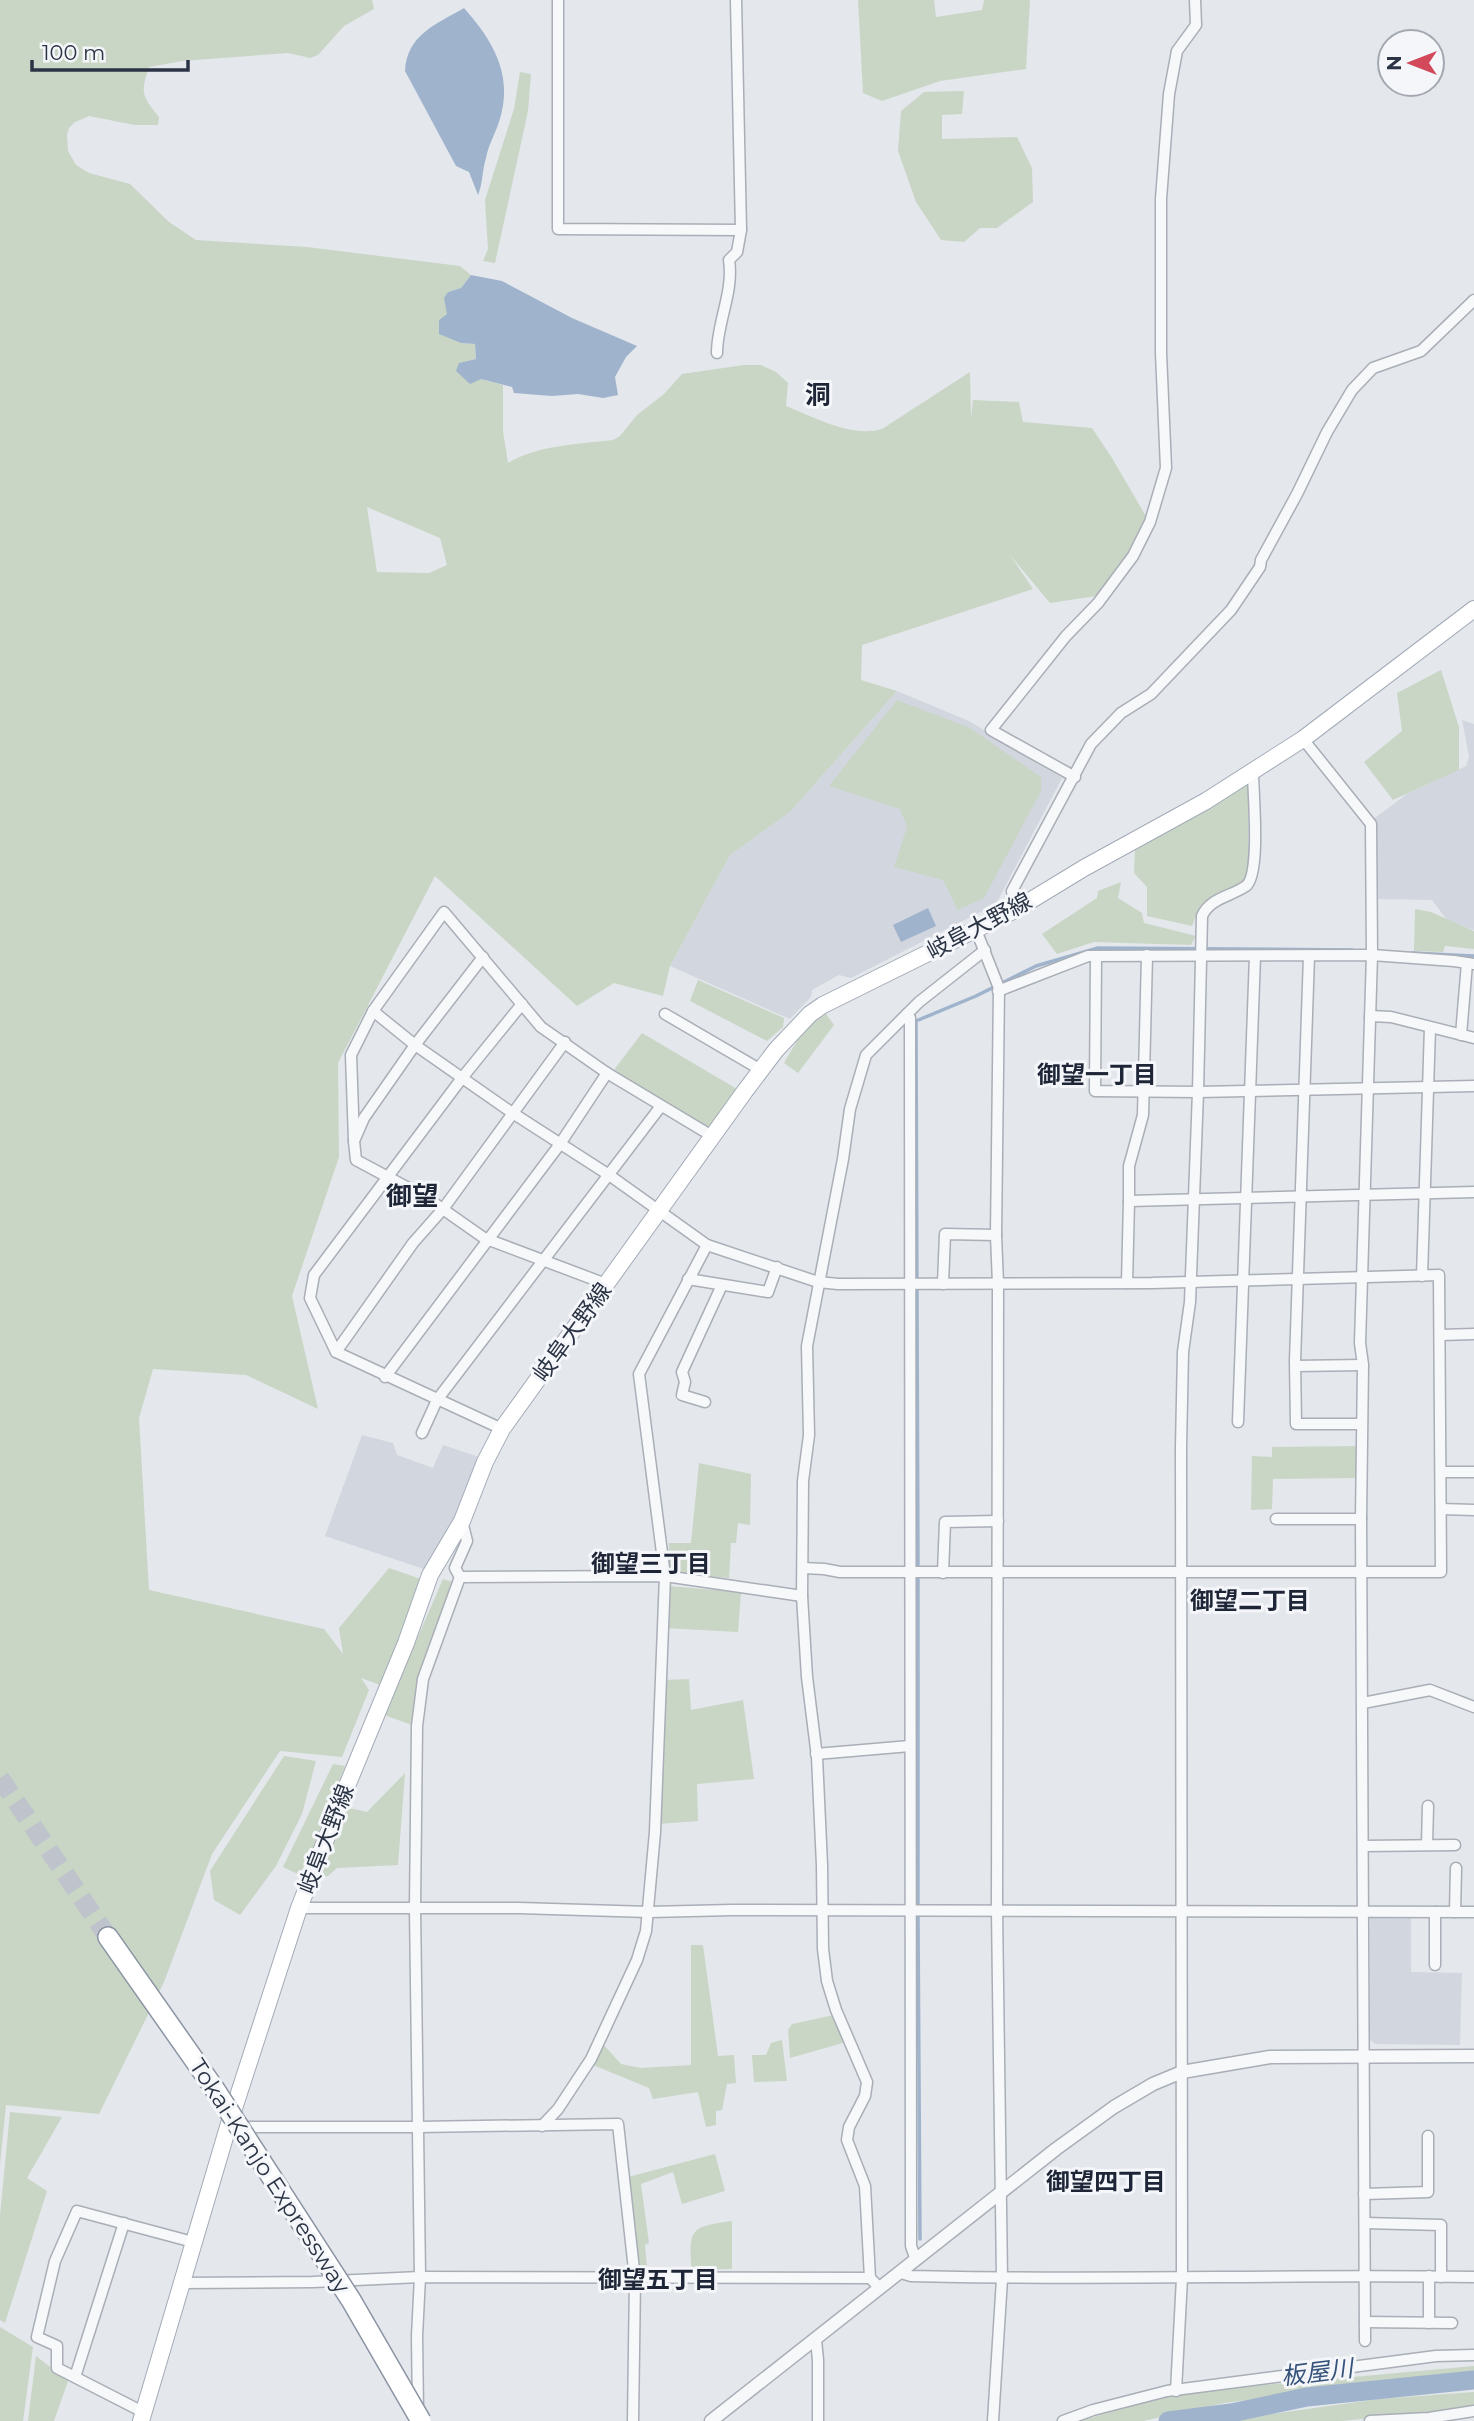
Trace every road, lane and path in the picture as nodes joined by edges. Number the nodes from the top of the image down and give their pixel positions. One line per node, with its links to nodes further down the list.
1 (558, 0): 4 (street)
2 (736, 0): 4 (street)
3 (1195, 0): 10 (street)
4 (741, 230): 6 (street)
5 (1474, 300): 10 (street)
6 (717, 354)
7 (1474, 609): 8 (main road, 岐阜大野線)
8 (1303, 739): 9 (main road, 岐阜大野線); 19 (street)
9 (1253, 772): 11 (main road, 岐阜大野線); 16 (street)
10 (1075, 776): 11 (street)
11 (1015, 910): 12 (main road, 岐阜大野線)
12 (976, 930): 13 (street); 33 (main road, 岐阜大野線)
13 (985, 950): 22 (street); 26 (street)
14 (1147, 955): 15 (street); 16 (street); 41 (street)
15 (1096, 956): 22 (street); 41 (street)
16 (1201, 956): 17 (street); 42 (street)
17 (1255, 956): 18 (street); 40 (street)
18 (1309, 956): 19 (street); 38 (street)
19 (1372, 956): 21 (street); 27 (street)
20 (483, 957): 23 (street); 24 (street); 32 (street)
21 (1470, 963): 29 (street)
22 (998, 991): 59 (street)
23 (522, 1004): 31 (street); 35 (street)
24 (373, 1011): 32 (street); 46 (street)
25 (664, 1014): 33 (street)
26 (907, 1014): 68 (street); 73 (street)
27 (1370, 1016): 28 (street); 39 (street)
28 (1430, 1028): 29 (street); 37 (street)
29 (1461, 1035): 30 (street)
30 (1474, 1038)
31 (565, 1042): 34 (street); 44 (street)
32 (415, 1045): 35 (street); 46 (street)
33 (761, 1070): 45 (main road, 岐阜大野線)
34 (607, 1073): 43 (street); 47 (street)
35 (462, 1078): 44 (street); 49 (street)
36 (1474, 1086): 37 (street)
37 (1428, 1087): 39 (street); 50 (street)
38 (1304, 1089): 39 (street); 40 (street); 53 (street)
39 (1368, 1089): 52 (street)
40 (1250, 1090): 42 (street); 54 (street)
41 (1143, 1091): 42 (street); 56 (street)
42 (1198, 1092): 55 (street)
43 (661, 1106): 45 (street); 48 (street)
44 (511, 1112): 47 (street); 57 (street)
45 (712, 1136): 58 (main road, 岐阜大野線)
46 (354, 1141): 49 (street)
47 (560, 1144): 48 (street); 60 (street)
48 (609, 1175): 58 (street); 62 (street)
49 (388, 1177): 57 (street); 79 (street)
50 (1424, 1192): 51 (street); 52 (street); 65 (street)
51 (1474, 1192)
52 (1364, 1194): 53 (street); 64 (street)
53 (1301, 1196): 54 (street); 66 (street)
54 (1246, 1198): 55 (street); 70 (street)
55 (1192, 1199): 56 (street); 69 (street)
56 (1129, 1201): 71 (street)
57 (443, 1209): 60 (street); 79 (street)
58 (659, 1211): 61 (street); 72 (main road, 岐阜大野線)
59 (996, 1235): 74 (street); 75 (street)
60 (488, 1239): 62 (street); 82 (street)
61 (707, 1245): 63 (street); 67 (street)
62 (544, 1259): 72 (street); 83 (street)
63 (777, 1267): 68 (street); 76 (street)
64 (1360, 1276): 65 (street); 66 (street); 80 (street)
65 (1422, 1276): 78 (street)
66 (1298, 1278): 70 (street); 81 (street)
67 (688, 1279): 76 (street); 103 (street)
68 (818, 1282): 73 (street); 97 (street)
69 (1189, 1282): 70 (street); 71 (street); 98 (street)
70 (1243, 1282): 85 (street)
71 (1127, 1283): 75 (street)
72 (606, 1284): 87 (main road, 岐阜大野線)
73 (910, 1284): 74 (street); 100 (street)
74 (943, 1284): 75 (street)
75 (998, 1284): 96 (street)
76 (722, 1285): 84 (street)
77 (1474, 1334): 78 (street)
78 (1441, 1335): 89 (street)
79 (336, 1352): 82 (street)
80 (1363, 1365): 81 (street); 86 (street)
81 (1296, 1366): 86 (street)
82 (385, 1377): 83 (street)
83 (437, 1400): 87 (street); 88 (street)
84 (705, 1402)
85 (1238, 1422)
86 (1361, 1424): 94 (street)
87 (502, 1429): 95 (main road, 岐阜大野線)
88 (422, 1433)
89 (1441, 1472): 90 (street); 91 (street)
90 (1474, 1472)
91 (1441, 1509): 92 (street); 99 (street)
92 (1474, 1510)
93 (1276, 1519): 94 (street)
94 (1361, 1519): 99 (street)
95 (462, 1521): 104 (street); 115 (main road, 岐阜大野線)
96 (998, 1521): 101 (street); 102 (street)
97 (803, 1568): 100 (street); 105 (street)
98 (1180, 1572): 99 (street); 102 (street); 120 (street)
99 (1361, 1572): 106 (street)
100 (910, 1573): 101 (street); 108 (street)
101 (943, 1573): 102 (street)
102 (998, 1573): 119 (street)
103 (665, 1576): 104 (street); 105 (street); 122 (street)
104 (460, 1577): 116 (street)
105 (802, 1596): 109 (street)
106 (1363, 1703): 107 (street); 113 (street)
107 (1472, 1709)
108 (910, 1746): 109 (street); 118 (street)
109 (816, 1754): 117 (street)
110 (1428, 1806): 111 (street)
111 (1427, 1845): 112 (street); 113 (street)
112 (1455, 1845)
113 (1364, 1846): 121 (street)
114 (1456, 1867): 124 (street)
115 (299, 1908): 116 (street); 132 (main road, 岐阜大野線)
116 (415, 1908): 122 (street); 133 (street)
117 (824, 1911): 118 (street); 122 (street); 150 (street)
118 (910, 1911): 119 (street); 140 (street)
119 (998, 1911): 120 (street); 135 (street)
120 (1180, 1911): 121 (street); 130 (street)
121 (1364, 1911): 123 (street); 129 (street)
122 (649, 1912): 131 (street)
123 (1435, 1912): 124 (street); 127 (street)
124 (1455, 1912): 125 (street)
125 (1474, 1912)
126 (108, 1937): 162 (highway, Tokai-Kanjo Expressway, bridge)
127 (1435, 1965)
128 (1474, 2056): 129 (street)
129 (1364, 2057): 130 (street); 136 (street)
130 (1182, 2072): 135 (street); 145 (street)
131 (542, 2126): 133 (street); 148 (street)
132 (228, 2127): 133 (street); 139 (main road, 岐阜大野線)
133 (418, 2127): 144 (street)
134 (1428, 2136): 136 (street)
135 (1000, 2193): 140 (street); 149 (street)
136 (1364, 2194): 138 (street)
137 (124, 2223): 139 (street); 158 (street); 158 (street)
138 (1364, 2223): 142 (street); 146 (street)
139 (193, 2242): 151 (main road, 岐阜大野線)
140 (916, 2260): 141 (street)
141 (901, 2273): 149 (street); 150 (street)
142 (1365, 2275): 143 (street); 145 (street); 152 (street)
143 (1429, 2276): 146 (street); 153 (street)
144 (420, 2277): 148 (street); 151 (street); 162 (street)
145 (1182, 2277): 149 (street); 159 (street)
146 (1441, 2277): 147 (street)
147 (1474, 2277)
148 (635, 2278): 150 (street); 163 (street)
149 (1002, 2278): 166 (street)
150 (874, 2282): 155 (street)
151 (180, 2283): 161 (main road, 岐阜大野線)
152 (1365, 2322): 153 (street); 156 (street)
153 (1429, 2323): 154 (street)
154 (1452, 2323)
155 (816, 2340): 164 (street); 165 (street)
156 (1365, 2341)
157 (1474, 2355): 159 (street)
158 (75, 2378): 161 (street)
159 (1176, 2391): 167 (street)
160 (1474, 2411): 169 (street)
161 (142, 2417)
162 (420, 2421)
163 (634, 2421)
164 (711, 2421)
165 (818, 2421)
166 (993, 2421)
167 (1063, 2421)
168 (1370, 2421): 169 (street)
169 (1376, 2421)

